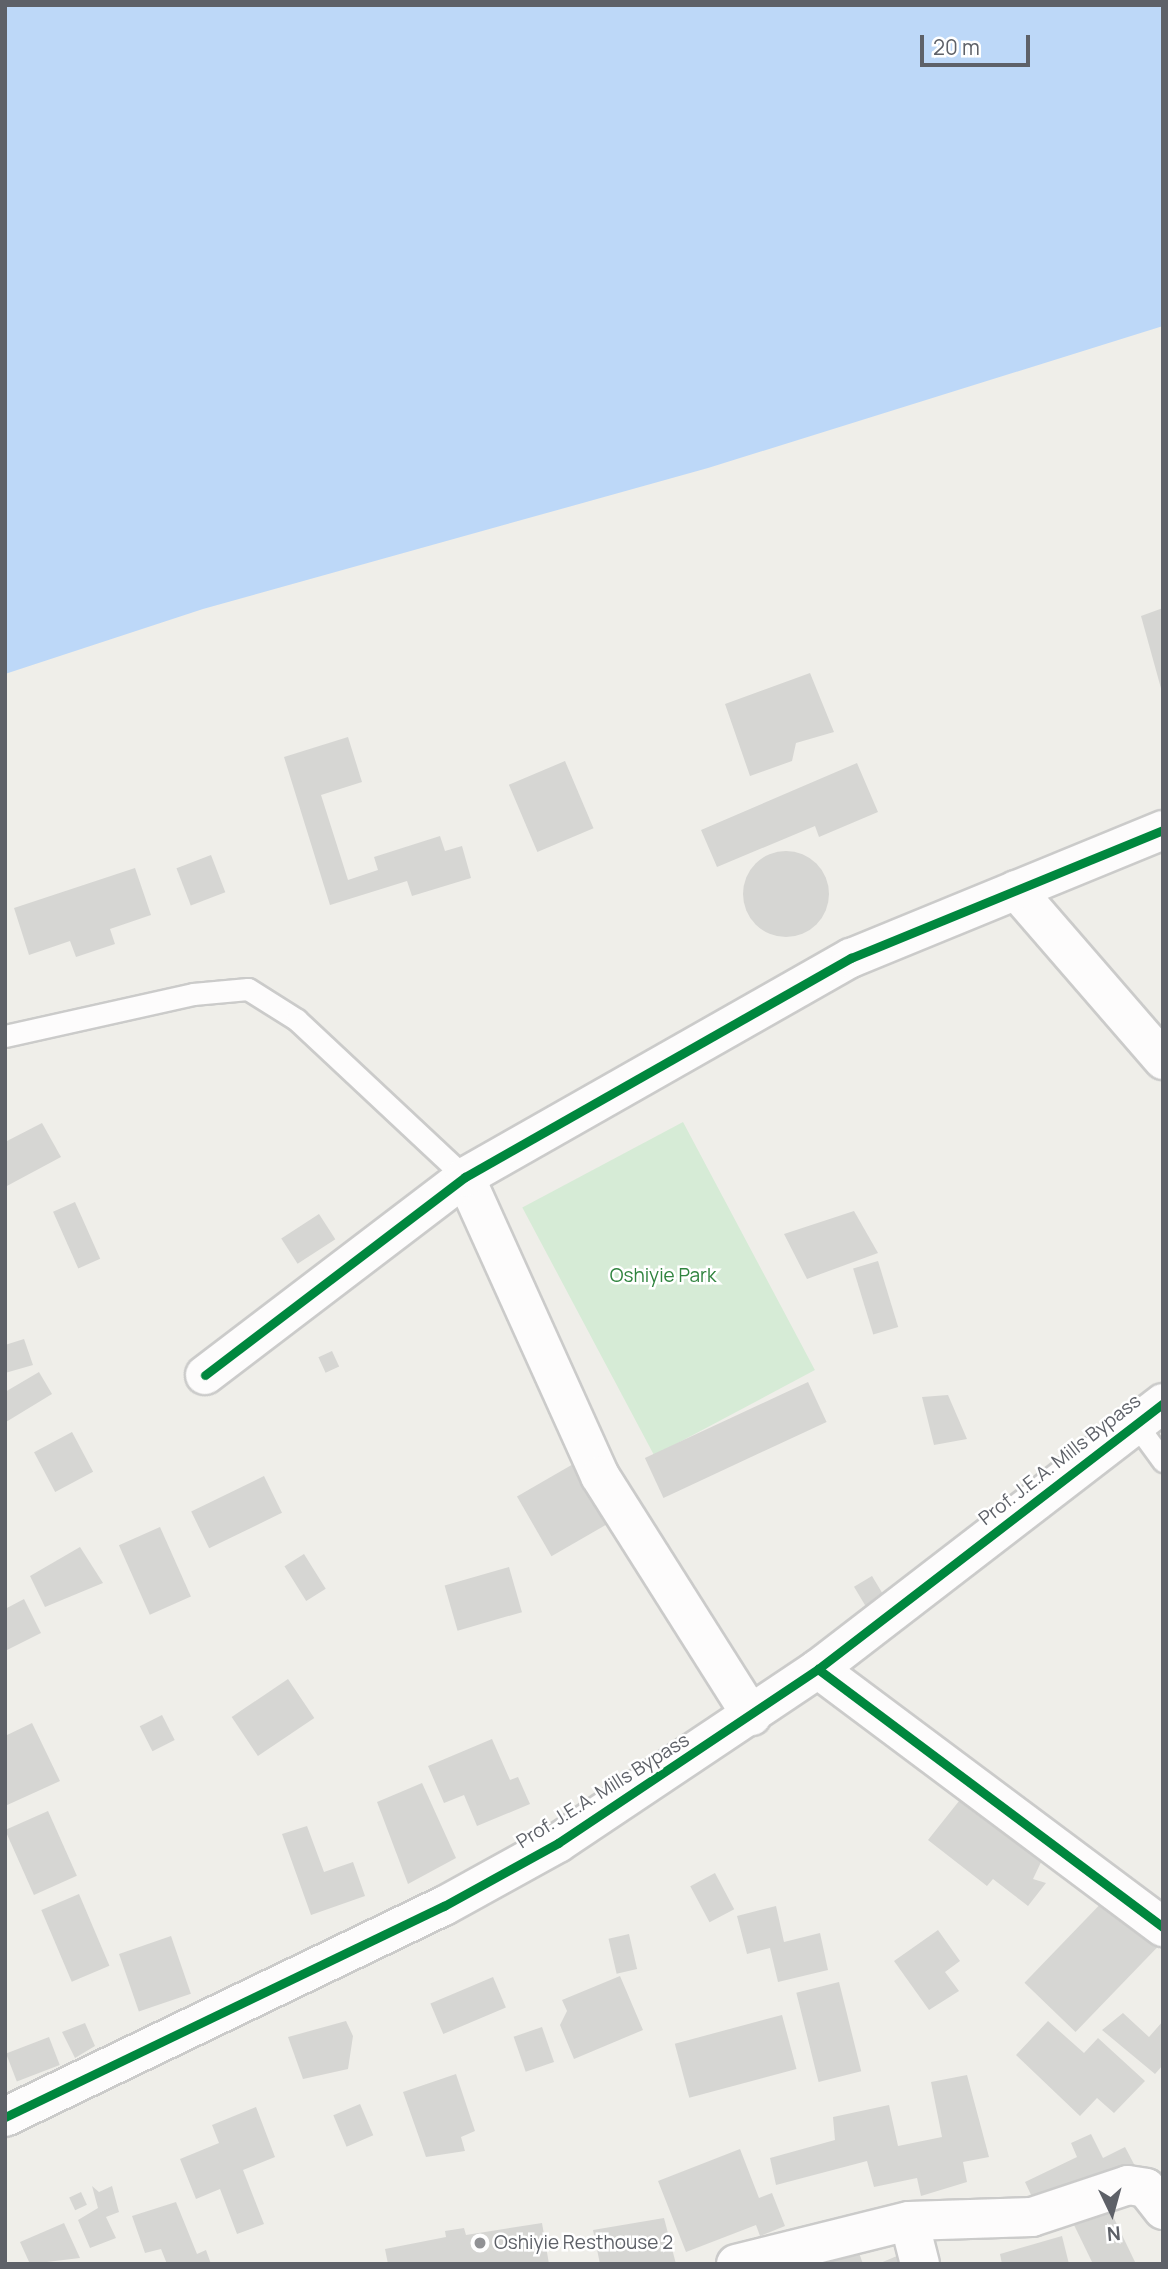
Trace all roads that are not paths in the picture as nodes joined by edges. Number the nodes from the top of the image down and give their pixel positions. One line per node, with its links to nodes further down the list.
1 (1163, 831): 2 (street)
2 (1016, 890): 4 (street); 5 (street)
3 (5, 1036): 5 (lane)
4 (1163, 1060)
5 (465, 1177): 6 (street); 10 (street)
6 (205, 1375)
7 (1149, 1413): 8 (lane); 9 (street, Prof. J.E.A. Mills Bypass)
8 (1163, 1461)
9 (818, 1668): 10 (street, Prof. J.E.A. Mills Bypass); 11 (street)
10 (752, 1716): 12 (street, Prof. J.E.A. Mills Bypass)
11 (1163, 1927)
12 (5, 2117)
13 (1163, 2210): 14 (street)
14 (909, 2221): 15 (street); 16 (street)
15 (736, 2264)
16 (920, 2264)

